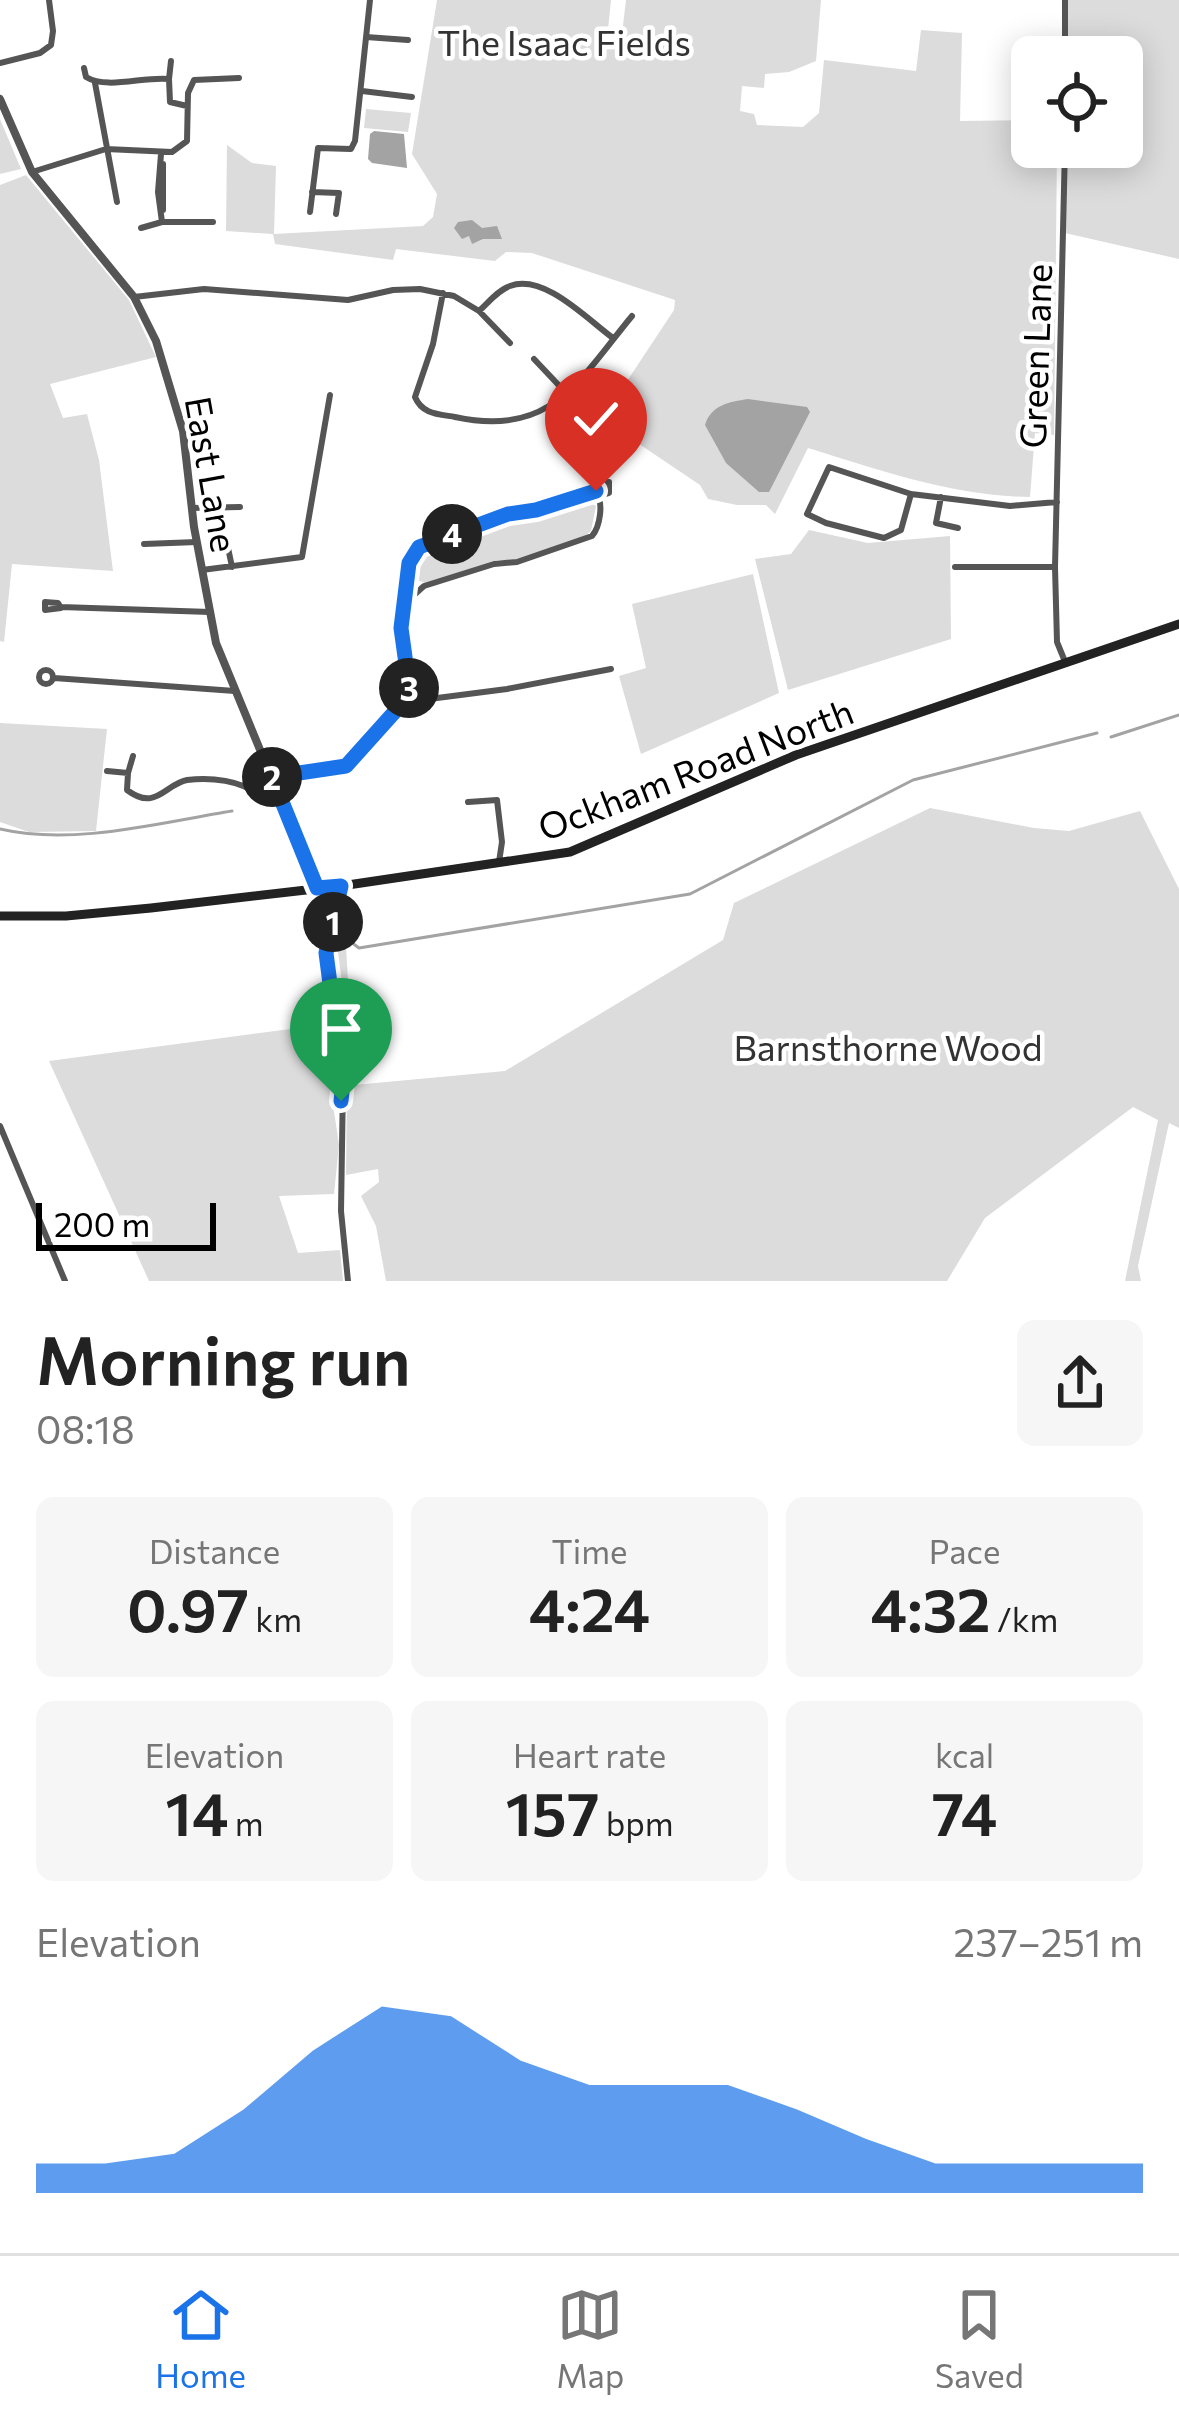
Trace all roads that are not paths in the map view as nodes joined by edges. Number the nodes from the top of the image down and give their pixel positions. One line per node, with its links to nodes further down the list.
1 (49, 0): 8 (street)
2 (370, 0): 5 (street)
3 (1065, 0): 4 (street)
4 (1065, 36)
5 (366, 37): 6 (street); 13 (street)
6 (408, 40)
7 (171, 61): 11 (street)
8 (0, 63)
9 (85, 68): 12 (street)
10 (239, 78): 16 (street)
11 (170, 79): 12 (street); 16 (street)
12 (95, 83): 17 (street)
13 (361, 91): 14 (street); 22 (street)
14 (412, 97)
15 (0, 99): 20 (street, East Lane)
16 (187, 106): 18 (street)
17 (106, 149): 18 (street); 20 (street); 24 (street)
18 (161, 154): 27 (street)
19 (1065, 168): 41 (street, Green Lane)
20 (32, 172): 31 (street, East Lane)
21 (340, 182): 23 (street)
22 (312, 192): 23 (street); 25 (street)
23 (339, 193): 26 (street)
24 (116, 202)
25 (310, 212)
26 (336, 214)
27 (162, 218): 28 (street); 29 (street)
28 (213, 222)
29 (140, 228)
30 (442, 293): 31 (street); 32 (street); 38 (street)
31 (134, 297): 43 (street, East Lane)
32 (479, 311): 34 (street); 35 (street)
33 (632, 316): 34 (street)
34 (614, 338): 38 (street)
35 (510, 344)
36 (534, 359): 38 (street)
37 (330, 395): 48 (street)
38 (568, 395)
39 (911, 494): 39 (street); 40 (street)
40 (940, 497): 41 (street); 44 (street)
41 (1057, 502): 49 (street, Green Lane)
42 (240, 507): 43 (street)
43 (192, 508): 46 (street, East Lane)
44 (958, 528)
45 (226, 538): 48 (street)
46 (196, 542): 47 (street); 51 (street, East Lane)
47 (144, 544)
48 (232, 567): 51 (street)
49 (1055, 567): 50 (street); 58 (street, Green Lane)
50 (955, 568)
51 (202, 570): 55 (street, East Lane)
52 (407, 578): 53 (street); 53 (street); 56 (street)
53 (424, 586): 56 (street)
54 (61, 607): 55 (street)
55 (210, 612): 61 (street, East Lane)
56 (402, 618): 62 (street)
57 (1179, 625): 58 (main road, Ockham Road North)
58 (1066, 664): 69 (main road, Ockham Road North)
59 (611, 669): 62 (street)
60 (54, 678): 61 (street)
61 (236, 691): 66 (street, East Lane)
62 (411, 700): 66 (street)
63 (134, 756): 65 (street)
64 (107, 771): 65 (street)
65 (128, 772): 67 (street)
66 (272, 777): 67 (street, East Lane)
67 (276, 790): 71 (street, East Lane)
68 (468, 802): 69 (street)
69 (499, 864): 70 (main road, Ockham Road North)
70 (341, 886): 71 (main road, Ockham Road North); 75 (street)
71 (317, 888): 72 (main road, Ockham Road North)
72 (0, 916)
73 (0, 1126): 74 (street)
74 (65, 1281)
75 (348, 1281)

